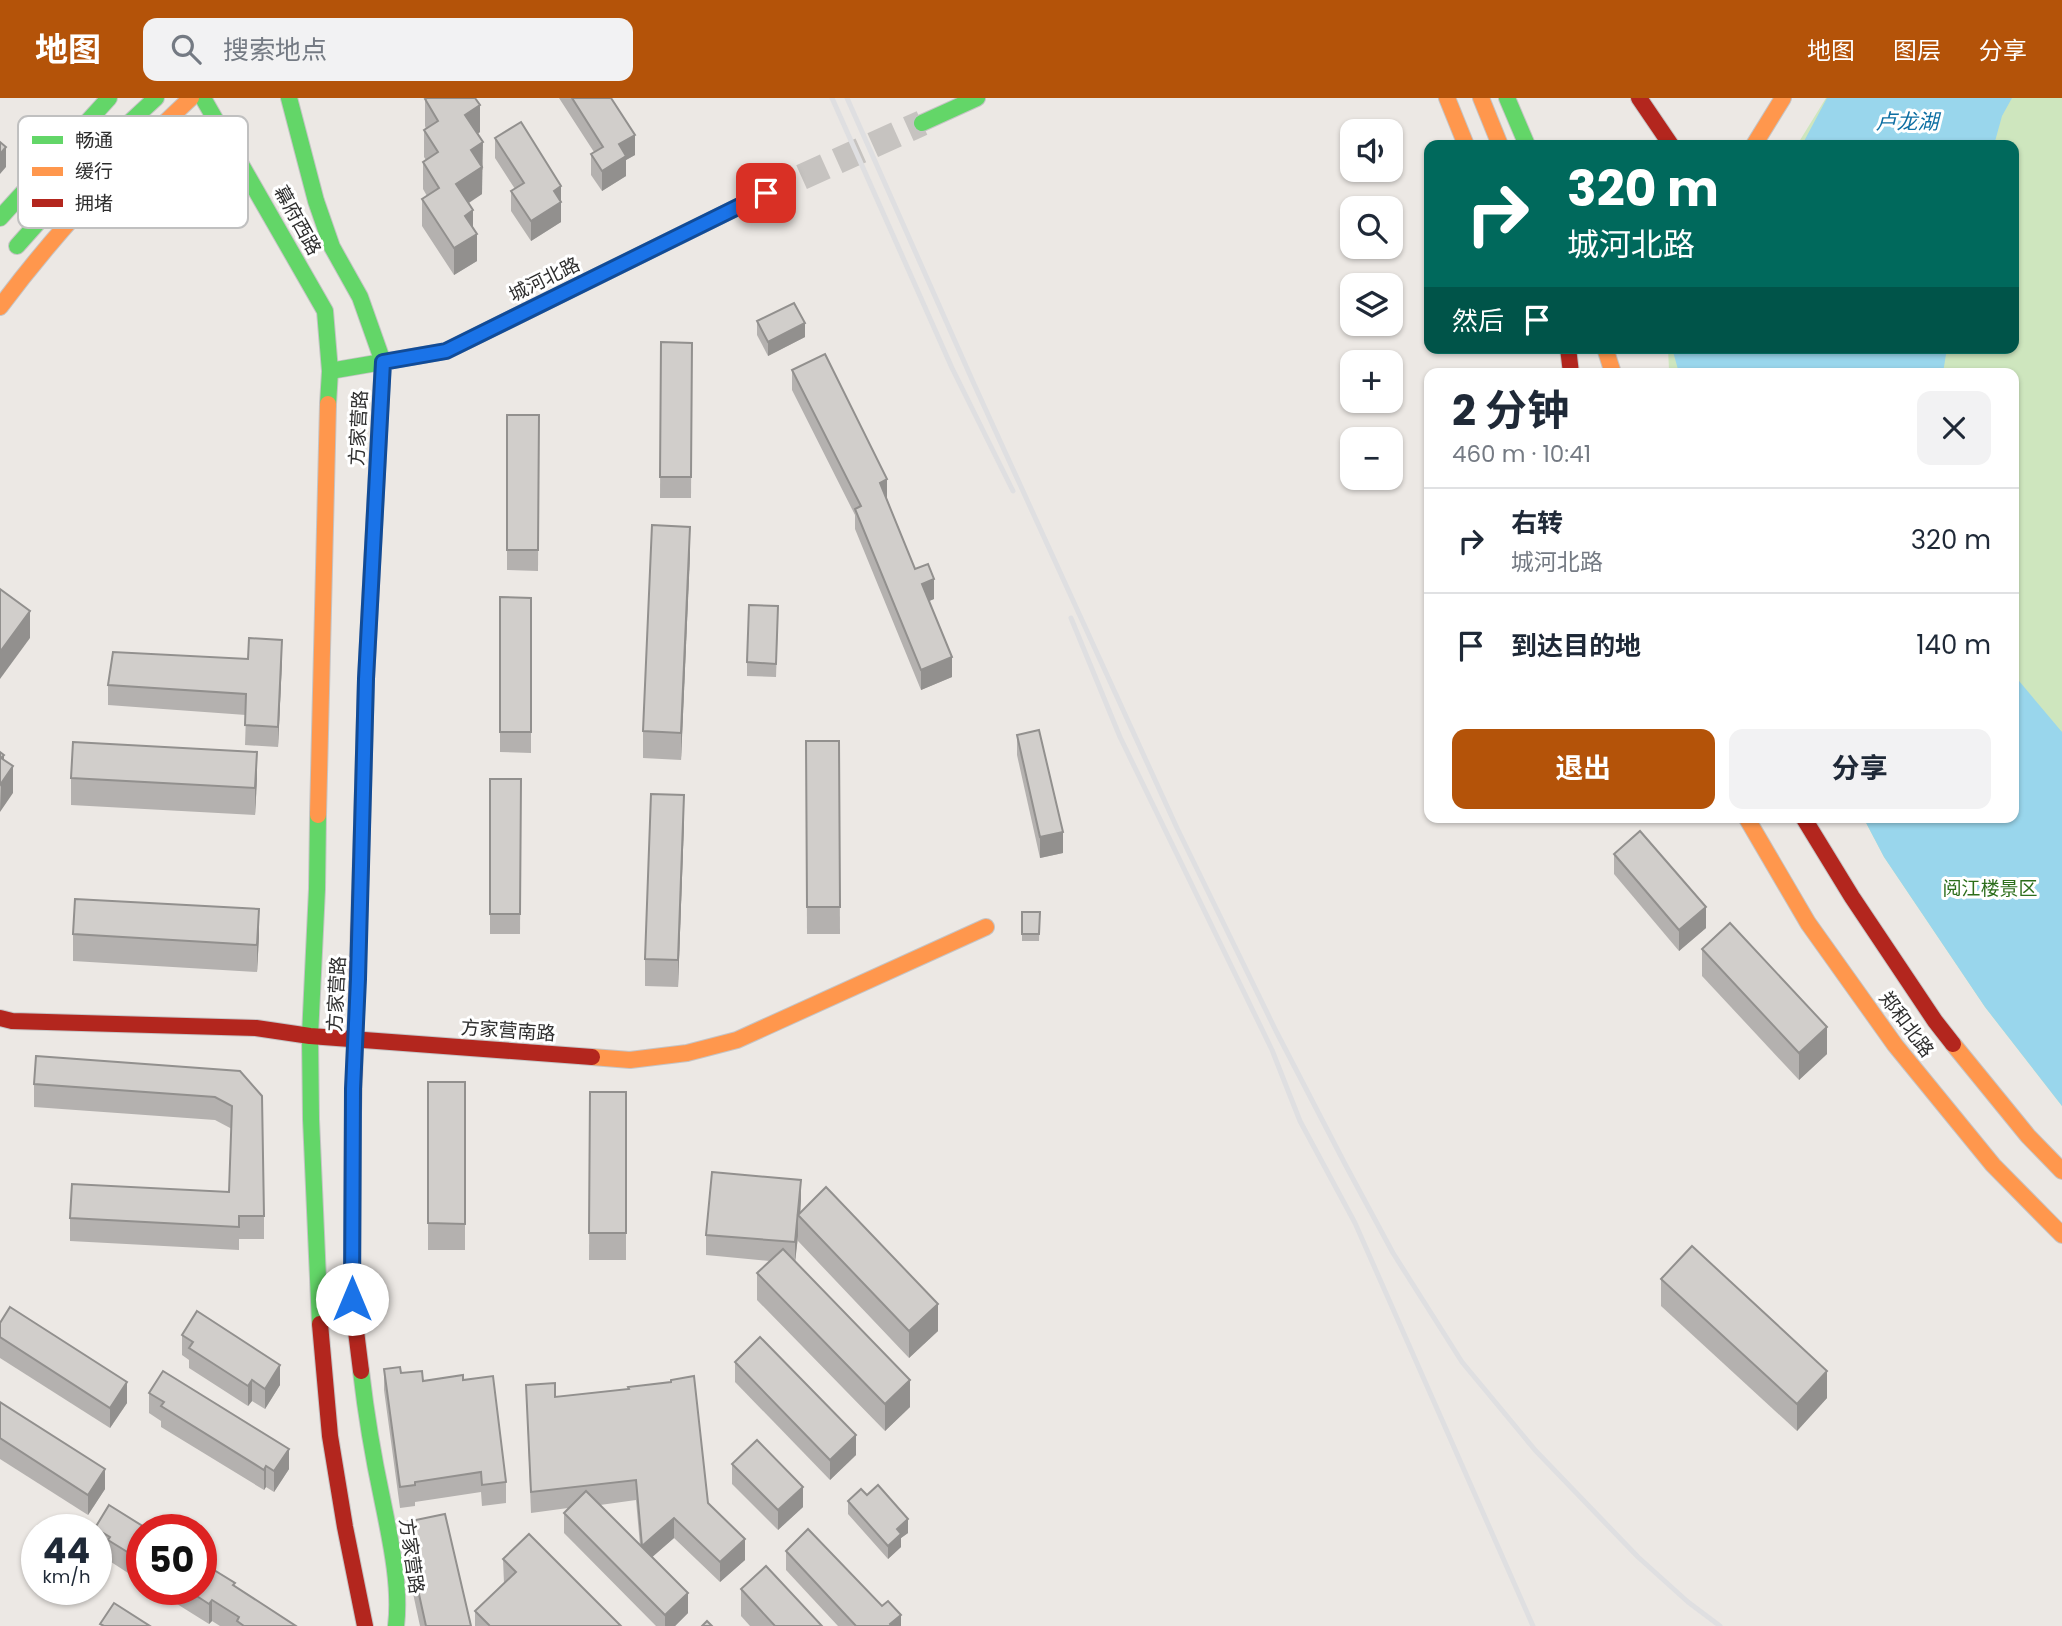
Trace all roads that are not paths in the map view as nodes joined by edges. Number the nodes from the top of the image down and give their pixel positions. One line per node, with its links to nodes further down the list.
1 (110, 98): 12 (main road)
2 (156, 98): 13 (main road)
3 (191, 98): 14 (main road)
4 (203, 98): 15 (main road, 幕府西路)
5 (289, 98): 31 (main road, 幕府西路)
6 (977, 98): 16 (main road)
7 (1447, 98): 17 (main road)
8 (1481, 98): 18 (main road)
9 (1507, 98): 19 (main road)
10 (1639, 98): 20 (main road)
11 (1783, 98): 21 (main road)
12 (95, 116)
13 (137, 116)
14 (172, 116)
15 (213, 116)
16 (922, 123)
17 (1464, 140)
18 (1498, 140)
19 (1525, 140)
20 (1668, 140)
21 (1757, 140)
22 (248, 177): 33 (main road, 幕府西路)
23 (766, 193): 31 (main road, 城河北路)
24 (18, 197): 25 (main road)
25 (0, 218)
26 (32, 228): 28 (main road)
27 (64, 228): 29 (main road)
28 (6, 260)
29 (0, 307)
30 (1557, 354): 32 (main road)
31 (383, 362): 33 (main road, 城河北路); 39 (main road, 方家营路)
32 (1567, 368)
33 (330, 371): 38 (main road, 方家营路)
34 (1750, 823): 41 (main road, 郑和北路)
35 (1807, 823): 40 (main road, 郑和北路)
36 (986, 927): 39 (main road, 方家营南路)
37 (0, 1018): 38 (main road, 方家营南路)
38 (310, 1036): 39 (main road, 方家营南路); 42 (main road, 方家营路)
39 (354, 1039): 43 (main road, 方家营路)
40 (2062, 1171)
41 (2062, 1236)
42 (365, 1626)
43 (397, 1626)

